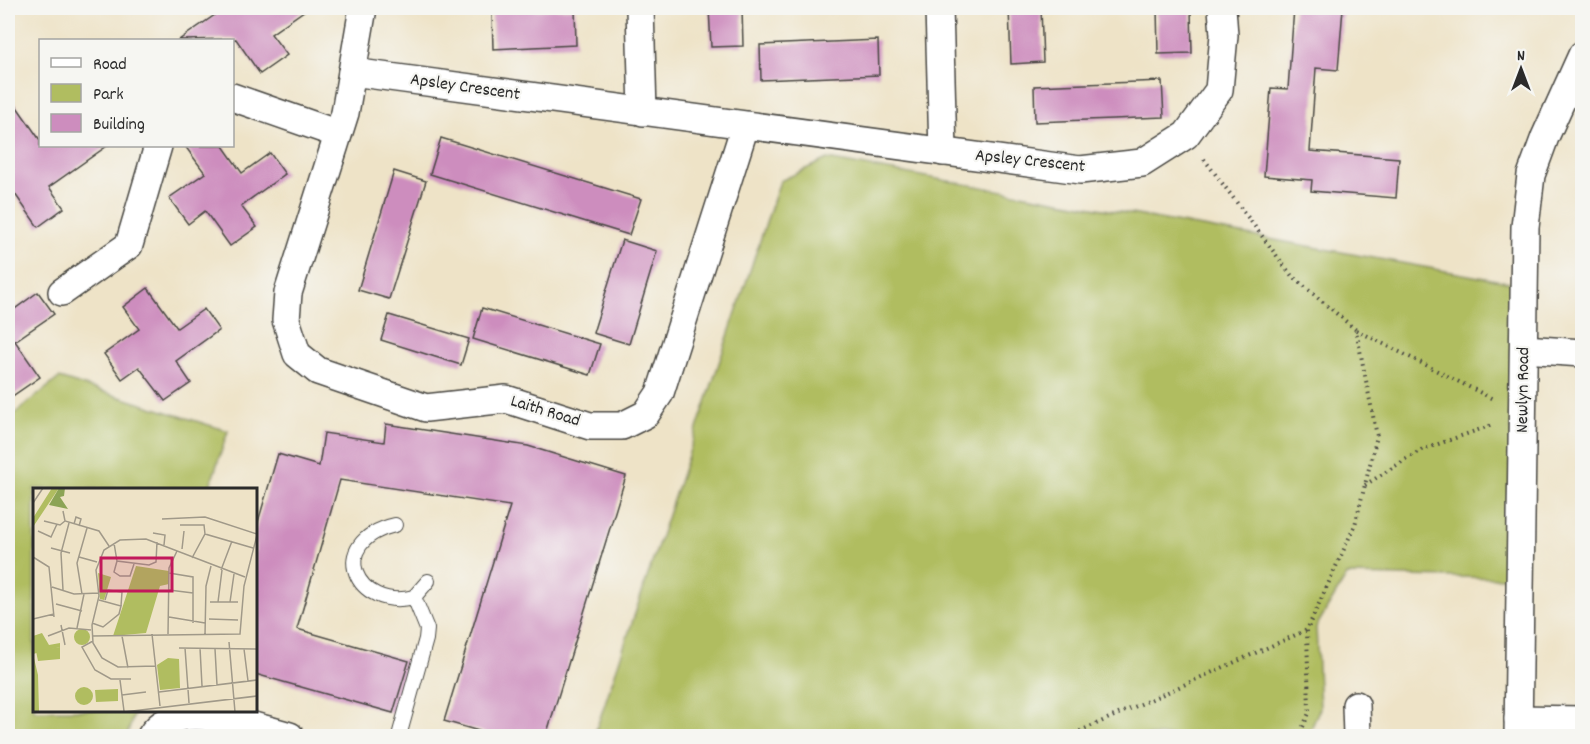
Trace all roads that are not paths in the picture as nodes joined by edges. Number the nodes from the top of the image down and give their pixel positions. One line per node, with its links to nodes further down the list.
1 (363, 8): 6 (street)
2 (640, 8): 8 (street)
3 (939, 8): 12 (street)
4 (1222, 8): 12 (street, Apsley Crescent)
5 (1582, 55): 14 (street, Newlyn Road)
6 (352, 72): 8 (street, Apsley Crescent); 10 (street, Laith Road)
7 (234, 98): 10 (street)
8 (643, 112): 9 (street, Apsley Crescent)
9 (745, 126): 10 (street, Laith Road); 12 (street, Apsley Crescent)
10 (338, 134)
11 (158, 147): 13 (street)
12 (943, 152)
13 (63, 292)
14 (1524, 349): 15 (street); 21 (street, Newlyn Road)
15 (1582, 353)
16 (395, 525): 18 (lane)
17 (428, 580): 18 (lane)
18 (414, 597): 24 (lane)
19 (1356, 705): 25 (street)
20 (1582, 720): 21 (street)
21 (1518, 728)
22 (151, 736): 23 (street)
23 (290, 736)
24 (399, 736)
25 (1357, 736)

